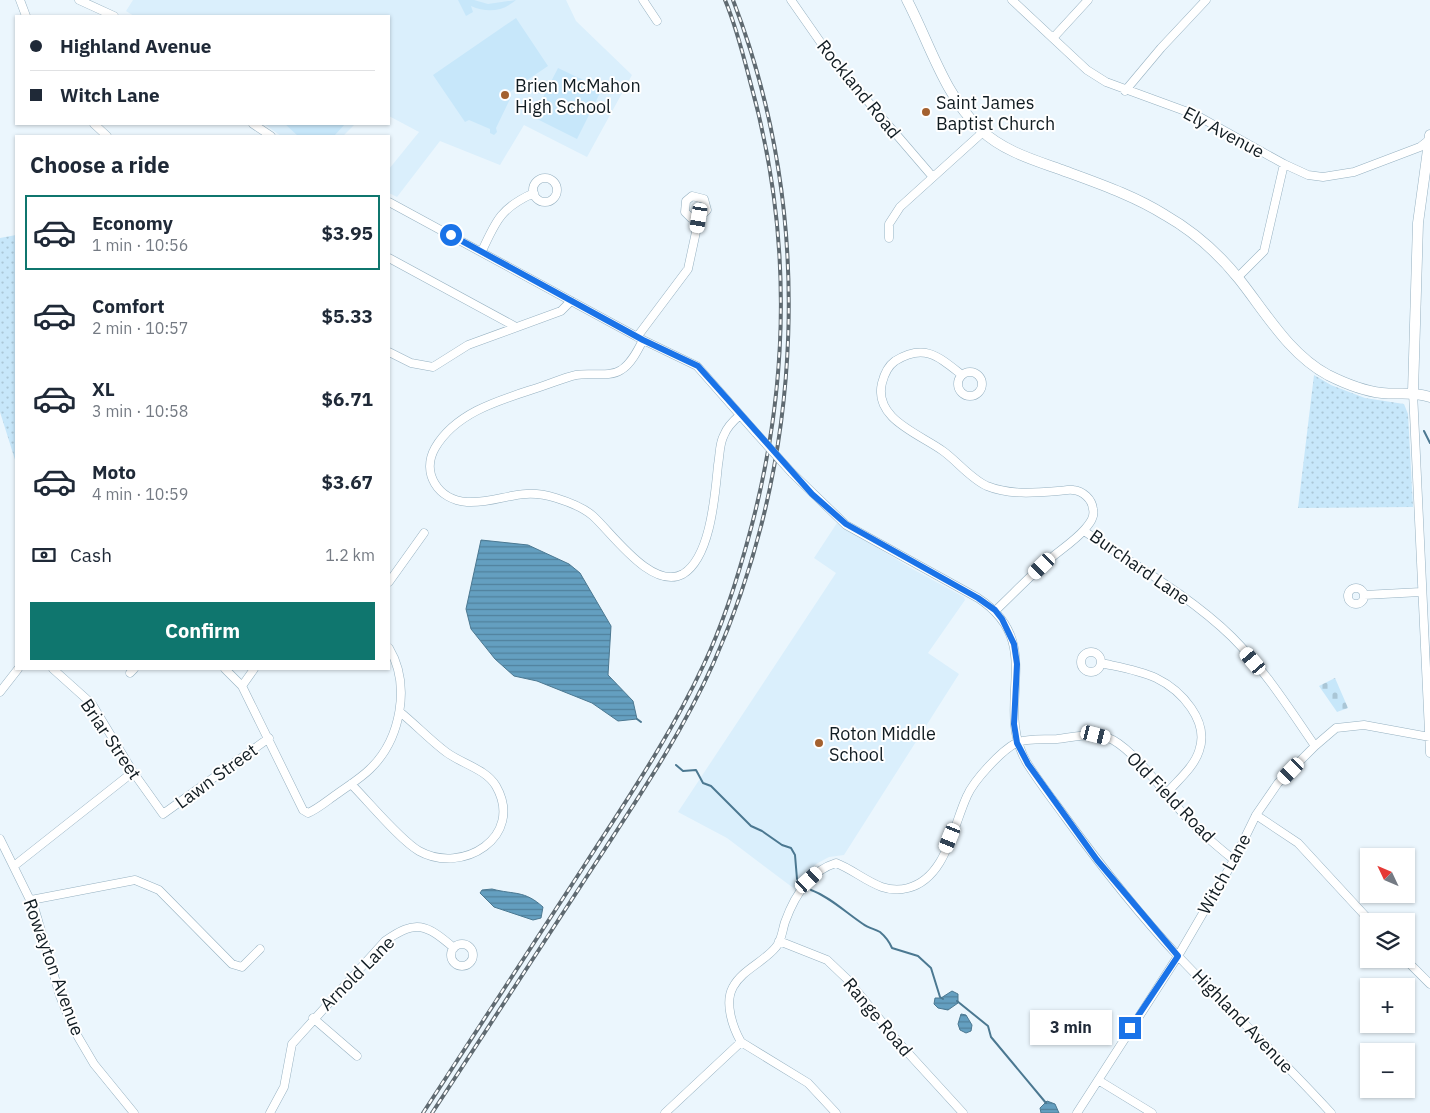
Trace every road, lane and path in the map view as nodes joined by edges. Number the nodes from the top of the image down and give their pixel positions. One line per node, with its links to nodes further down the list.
1 (20, 0): 9 (street)
2 (79, 0): 10 (street)
3 (644, 0): 11 (street)
4 (790, 0): 21 (street, Rockland Road)
5 (907, 0): 16 (main road)
6 (1012, 0): 12 (street, Ely Avenue)
7 (1088, 0): 12 (street)
8 (1206, 0): 13 (street)
9 (26, 15)
10 (112, 15)
11 (657, 21)
12 (1054, 38): 13 (street, Ely Avenue)
13 (1125, 91): 20 (street, Ely Avenue)
14 (95, 125): 17 (street)
15 (254, 125): 18 (street)
16 (983, 132): 21 (street); 28 (main road)
17 (106, 135)
18 (270, 135)
19 (1430, 137): 20 (street, Ely Avenue); 34 (main road)
20 (1284, 164): 28 (street)
21 (932, 176): 25 (street)
22 (534, 193): 26 (street)
23 (390, 203): 26 (street, Highland Avenue)
24 (699, 218): 31 (street)
25 (889, 238)
26 (482, 251): 29 (street, Highland Avenue)
27 (390, 259): 30 (street)
28 (1238, 277): 34 (main road)
29 (570, 301): 30 (street); 31 (street, Highland Avenue)
30 (516, 327): 32 (street)
31 (640, 338): 36 (street, Highland Avenue); 36 (street)
32 (390, 353)
33 (962, 375): 37 (street, Burchard Lane)
34 (1413, 392): 35 (main road); 40 (street)
35 (1430, 397)
36 (740, 415): 42 (street, Highland Avenue, bridge)
37 (1084, 530): 42 (street); 55 (street, Burchard Lane)
38 (424, 533): 39 (street)
39 (390, 581)
40 (1421, 592): 41 (street); 52 (street)
41 (1364, 595)
42 (995, 610): 54 (street, Highland Avenue)
43 (390, 650): 51 (street)
44 (1101, 663): 59 (street)
45 (17, 670): 50 (street)
46 (54, 670): 57 (street, Briar Street)
47 (226, 670): 49 (street)
48 (253, 670): 49 (street)
49 (242, 686): 53 (street)
50 (0, 692)
51 (400, 712): 58 (street); 58 (street)
52 (1429, 736): 55 (street, Witch Lane); 56 (street)
53 (269, 738): 58 (street); 60 (street, Lawn Street)
54 (1017, 743): 59 (street, Old Field Road); 69 (street); 72 (street, Highland Avenue)
55 (1315, 746): 61 (street, Witch Lane)
56 (1430, 753)
57 (133, 772): 60 (street, Briar Street); 66 (street)
58 (351, 784)
59 (1166, 793): 65 (street, Old Field Road)
60 (163, 814)
61 (1256, 815): 65 (street, Witch Lane); 68 (street)
62 (0, 839): 63 (street, Rowayton Avenue)
63 (7, 851): 64 (street); 66 (street, Rowayton Avenue)
64 (0, 856)
65 (1234, 860): 72 (street, Witch Lane)
66 (14, 866): 67 (street, Rowayton Avenue)
67 (31, 900): 71 (street); 79 (street, Rowayton Avenue)
68 (1363, 913)
69 (779, 941): 76 (street); 83 (street, Range Road)
70 (454, 948): 75 (street, Arnold Lane)
71 (260, 949)
72 (1178, 956): 78 (street, Witch Lane); 86 (street, Highland Avenue)
73 (1414, 968): 74 (street)
74 (1430, 984)
75 (313, 1018): 77 (street, Arnold Lane); 80 (street, Arnold Lane)
76 (741, 1042): 81 (street); 82 (street)
77 (358, 1056)
78 (1098, 1080): 84 (street, Witch Lane); 85 (street)
79 (134, 1113)
80 (270, 1113)
81 (664, 1113)
82 (836, 1113)
83 (963, 1113)
84 (1077, 1113)
85 (1152, 1113)
86 (1331, 1113)

